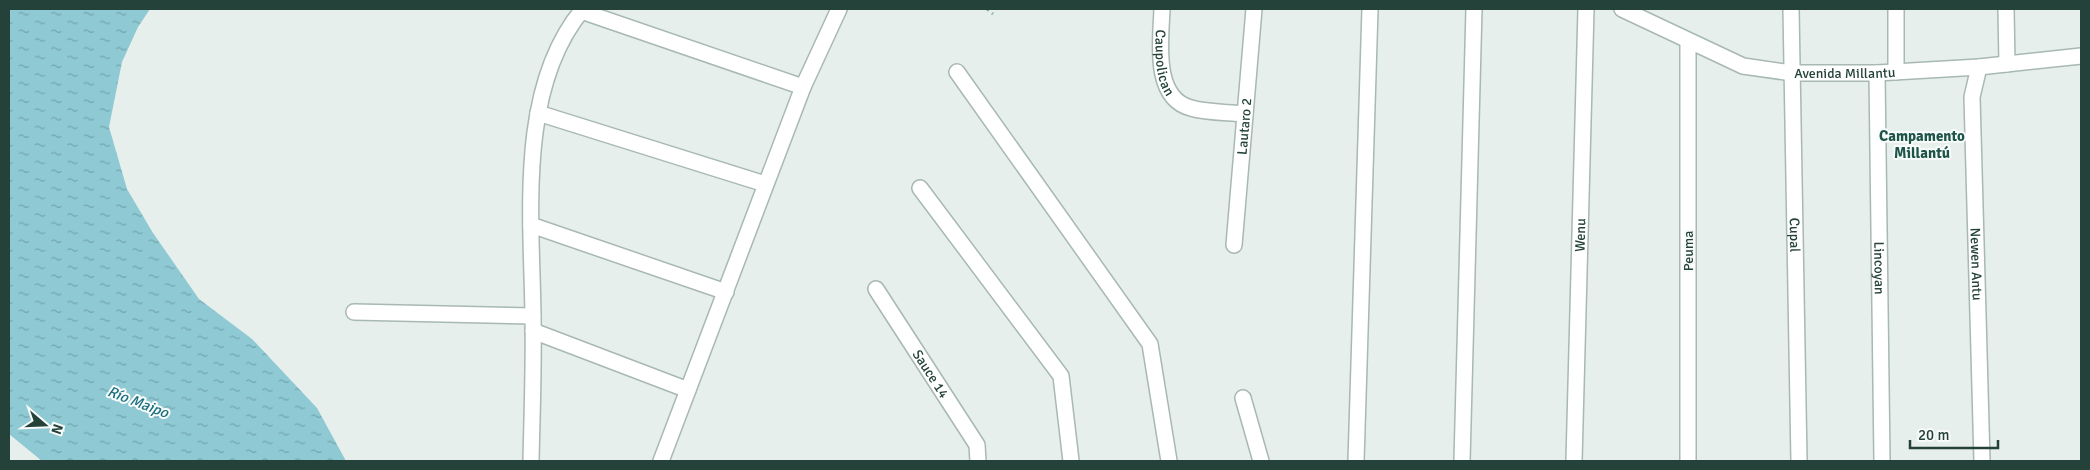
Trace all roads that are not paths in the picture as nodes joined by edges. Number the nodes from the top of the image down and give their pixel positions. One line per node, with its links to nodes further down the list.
1 (839, 9): 20 (street)
2 (1162, 9): 22 (street, Caupolican)
3 (1254, 9): 22 (street, Lautaro 2)
4 (1370, 9): 39 (street)
5 (1474, 9): 40 (street)
6 (1586, 9): 41 (street, Wenu)
7 (1622, 9): 12 (street, Avenida Millantu)
8 (1791, 9): 18 (street, Cupal)
9 (1896, 9): 17 (street)
10 (2006, 9): 14 (street)
11 (582, 10): 20 (street); 21 (street)
12 (1688, 41): 18 (street, Avenida Millantu); 42 (street, Peuma)
13 (2081, 56): 14 (street, Avenida Millantu)
14 (2007, 64): 15 (street, Avenida Millantu)
15 (1980, 67): 17 (street, Avenida Millantu); 45 (street, Newen Antu)
16 (957, 72): 37 (street)
17 (1896, 72): 19 (street, Avenida Millantu)
18 (1792, 73): 19 (street, Avenida Millantu); 43 (street, Cupal)
19 (1877, 74): 44 (street, Lincoyan)
20 (804, 86): 23 (street)
21 (538, 113): 23 (street); 25 (street)
22 (1245, 114): 26 (street, Lautaro 2)
23 (765, 184): 28 (street)
24 (920, 188): 36 (street)
25 (531, 225): 28 (street); 30 (street)
26 (1234, 245)
27 (876, 289): 35 (street, Sauce 14)
28 (726, 292): 31 (street)
29 (354, 312): 30 (street)
30 (533, 324): 31 (street); 33 (street)
31 (688, 390): 34 (street)
32 (1243, 398): 38 (street)
33 (531, 461)
34 (661, 461)
35 (978, 461)
36 (1071, 461)
37 (1169, 461)
38 (1261, 461)
39 (1356, 461)
40 (1462, 461)
41 (1574, 461)
42 (1688, 461)
43 (1799, 461)
44 (1882, 461)
45 (1982, 461)

